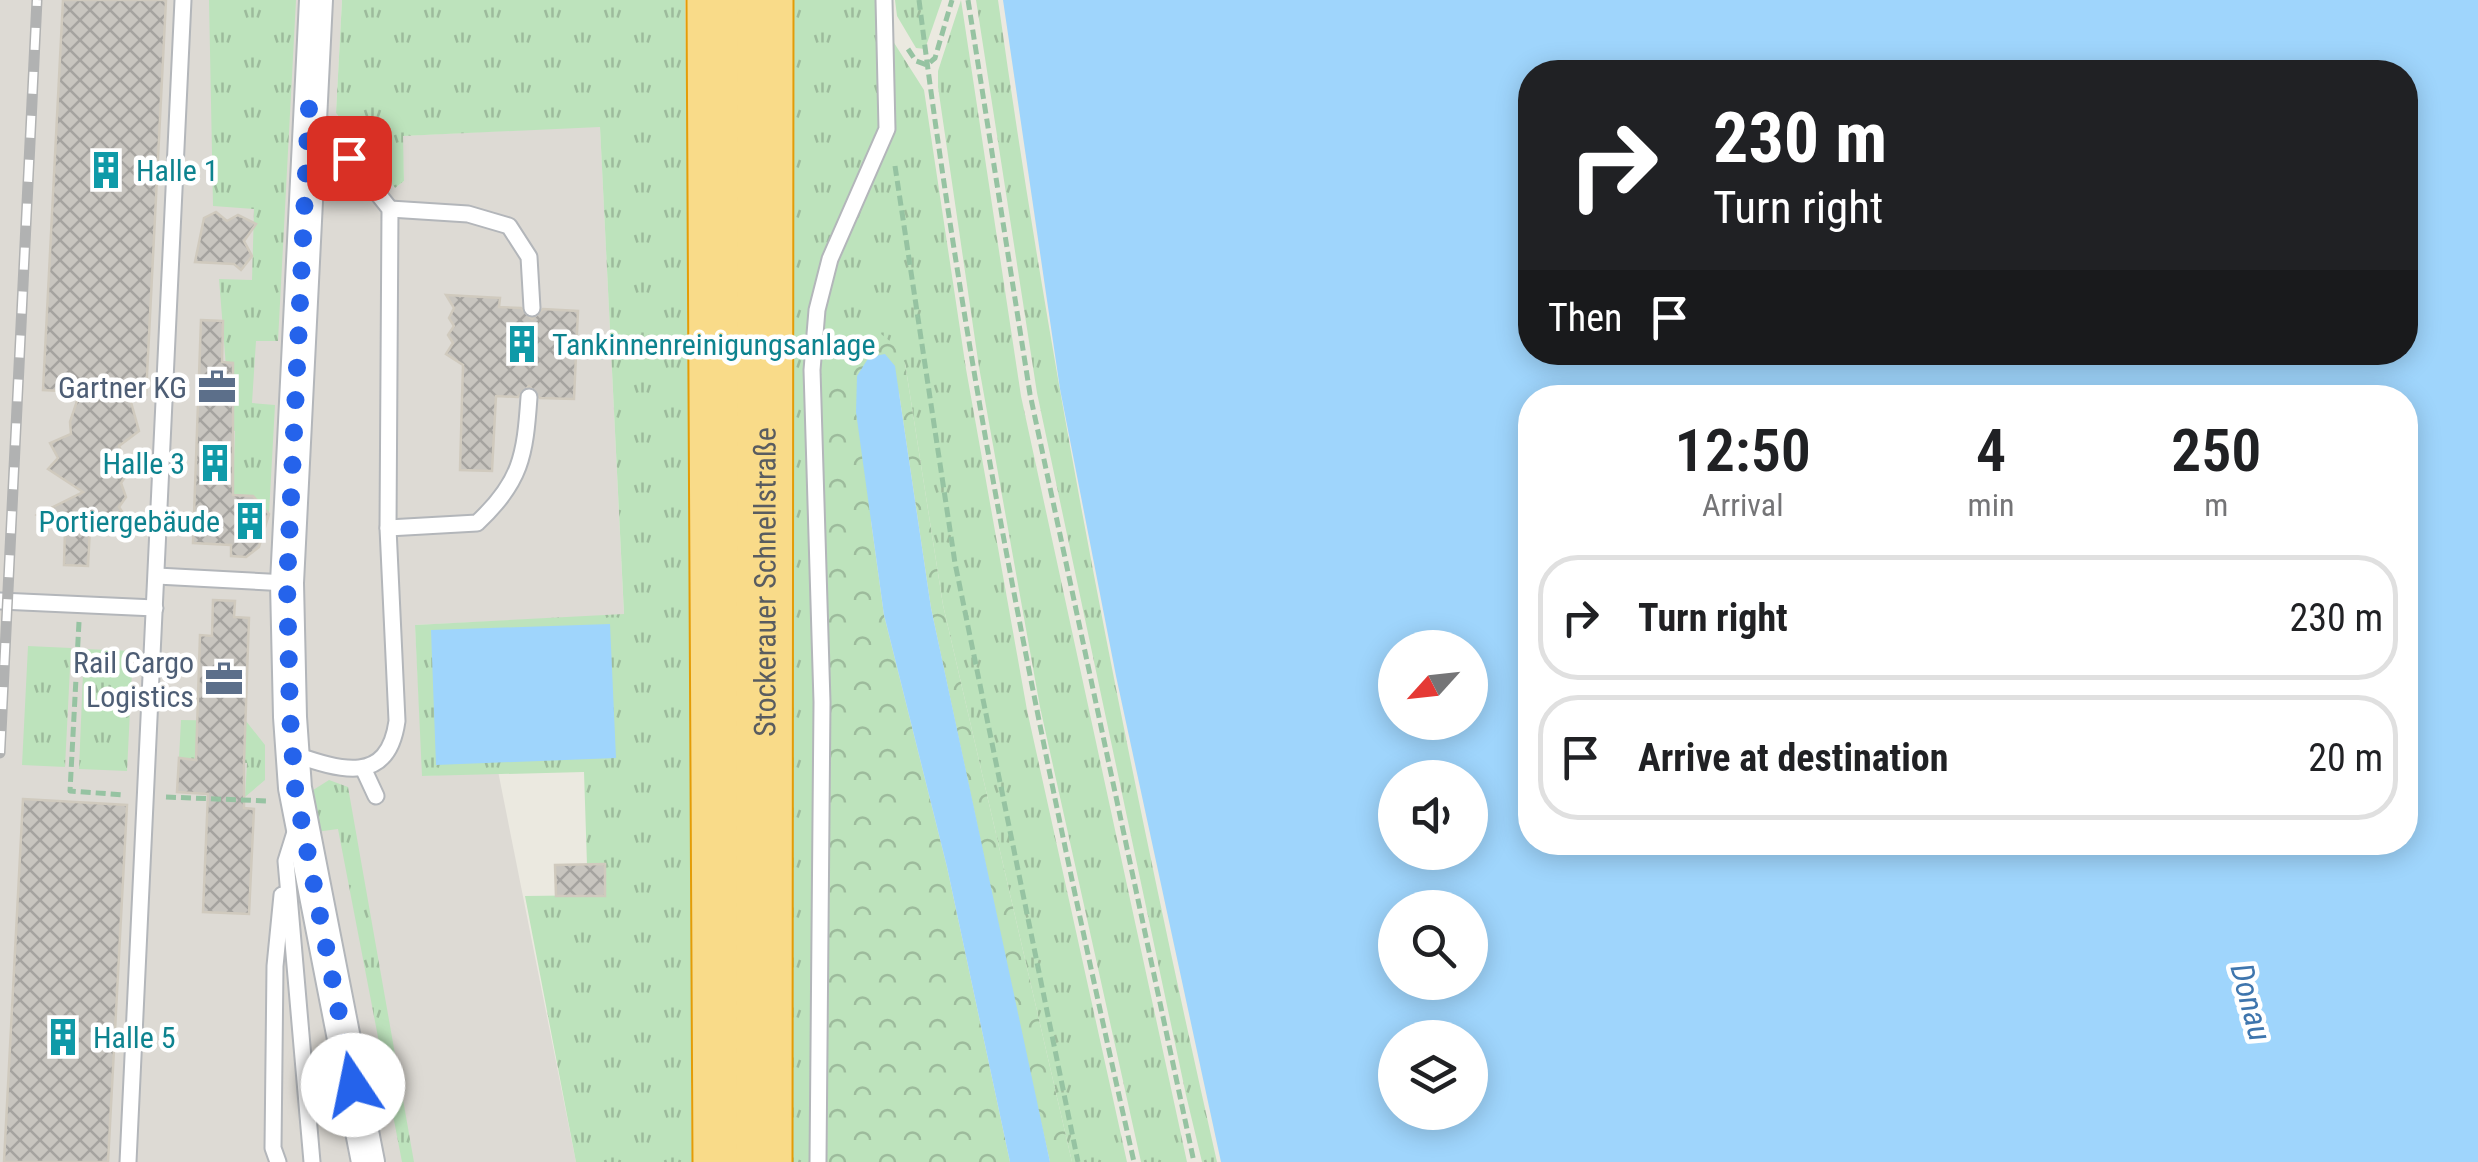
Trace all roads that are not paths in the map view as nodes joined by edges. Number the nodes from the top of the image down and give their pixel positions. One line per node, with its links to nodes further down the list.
1 (183, 0): 11 (lane)
2 (316, 0): 6 (street)
3 (714, 0): 24 (highway, Stockerauer Schnellstraße)
4 (764, 0): 25 (highway, Stockerauer Schnellstraße)
5 (885, 7): 26 (lane)
6 (309, 108): 7 (lane); 12 (street)
7 (390, 209): 8 (lane); 10 (lane)
8 (532, 308)
9 (529, 397): 10 (lane)
10 (388, 528): 16 (lane)
11 (157, 576): 12 (lane); 14 (lane)
12 (287, 583): 15 (street)
13 (0, 601): 14 (lane)
14 (155, 608): 20 (lane)
15 (293, 754): 16 (lane); 18 (street)
16 (363, 768): 17 (lane)
17 (376, 796)
18 (300, 814): 19 (lane); 23 (street)
19 (286, 862): 21 (lane); 22 (lane)
20 (128, 1162)
21 (278, 1162)
22 (312, 1162)
23 (368, 1162)
24 (721, 1162)
25 (764, 1162)
26 (818, 1162)

